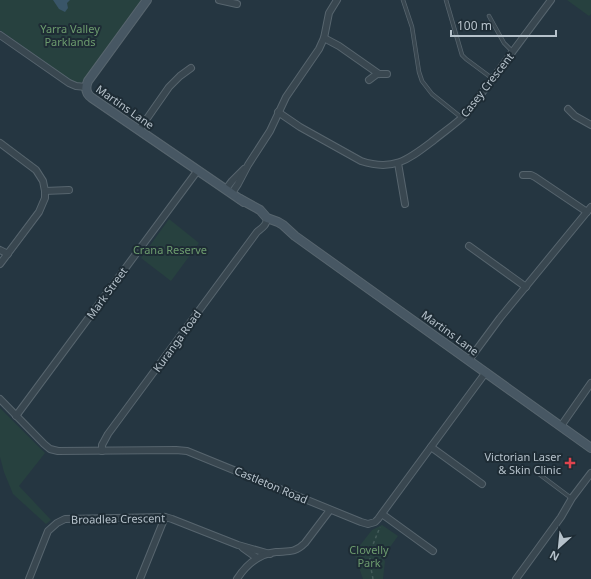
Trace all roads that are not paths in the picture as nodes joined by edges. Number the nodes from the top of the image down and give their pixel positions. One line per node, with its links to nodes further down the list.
1 (147, 0): 17 (street)
2 (219, 0): 7 (street)
3 (337, 0): 10 (street)
4 (403, 0): 20 (lane)
5 (446, 0): 15 (lane)
6 (551, 0): 11 (street, Casey Crescent)
7 (237, 4)
8 (490, 16): 11 (lane)
9 (0, 35): 17 (street, Martins Lane)
10 (324, 38): 13 (street); 19 (street)
11 (513, 52): 15 (street, Casey Crescent)
12 (191, 68): 22 (street)
13 (379, 74): 14 (street); 16 (street)
14 (387, 74)
15 (493, 79): 20 (street, Casey Crescent)
16 (369, 80)
17 (86, 87): 22 (street, Martins Lane)
18 (568, 109): 21 (street)
19 (277, 115): 24 (street, Casey Crescent); 29 (street)
20 (462, 118): 24 (street, Casey Crescent)
21 (591, 125)
22 (139, 130): 25 (street, Martins Lane)
23 (0, 143): 28 (street)
24 (398, 163): 30 (street)
25 (198, 170): 29 (street, Martins Lane); 42 (street, Mark Street)
26 (523, 175): 31 (street)
27 (69, 190): 28 (street)
28 (45, 191): 35 (street)
29 (229, 191): 32 (street, Martins Lane)
30 (405, 204)
31 (589, 210): 37 (street)
32 (266, 220): 38 (street, Martins Lane); 46 (street, Kuranga Road)
33 (469, 246): 37 (street)
34 (0, 250): 35 (street)
35 (8, 254): 36 (street)
36 (0, 264)
37 (526, 287): 38 (street)
38 (469, 360): 39 (street, Martins Lane)
39 (486, 372): 43 (street, Martins Lane); 44 (street, Castleton Road)
40 (591, 383): 43 (street)
41 (0, 399): 42 (street, Castleton Road)
42 (16, 416): 46 (street, Castleton Road)
43 (561, 426): 45 (street, Martins Lane)
44 (431, 447): 49 (street); 52 (street, Castleton Road)
45 (591, 448)
46 (102, 451): 51 (street, Castleton Road)
47 (591, 473): 50 (street)
48 (539, 474): 50 (lane)
49 (482, 484)
50 (572, 498): 61 (street)
51 (330, 510): 52 (street, Castleton Road); 56 (street, Broadlea Crescent)
52 (382, 514): 55 (street)
53 (165, 517): 54 (street, Broadlea Crescent); 58 (street, Broadlea Crescent); 59 (street)
54 (238, 545): 56 (street, Broadlea Crescent); 57 (street, Broadlea Crescent)
55 (433, 551)
56 (270, 554): 57 (street, Broadlea Crescent)
57 (258, 558): 60 (street)
58 (29, 579)
59 (140, 579)
60 (238, 579)
61 (516, 579)

